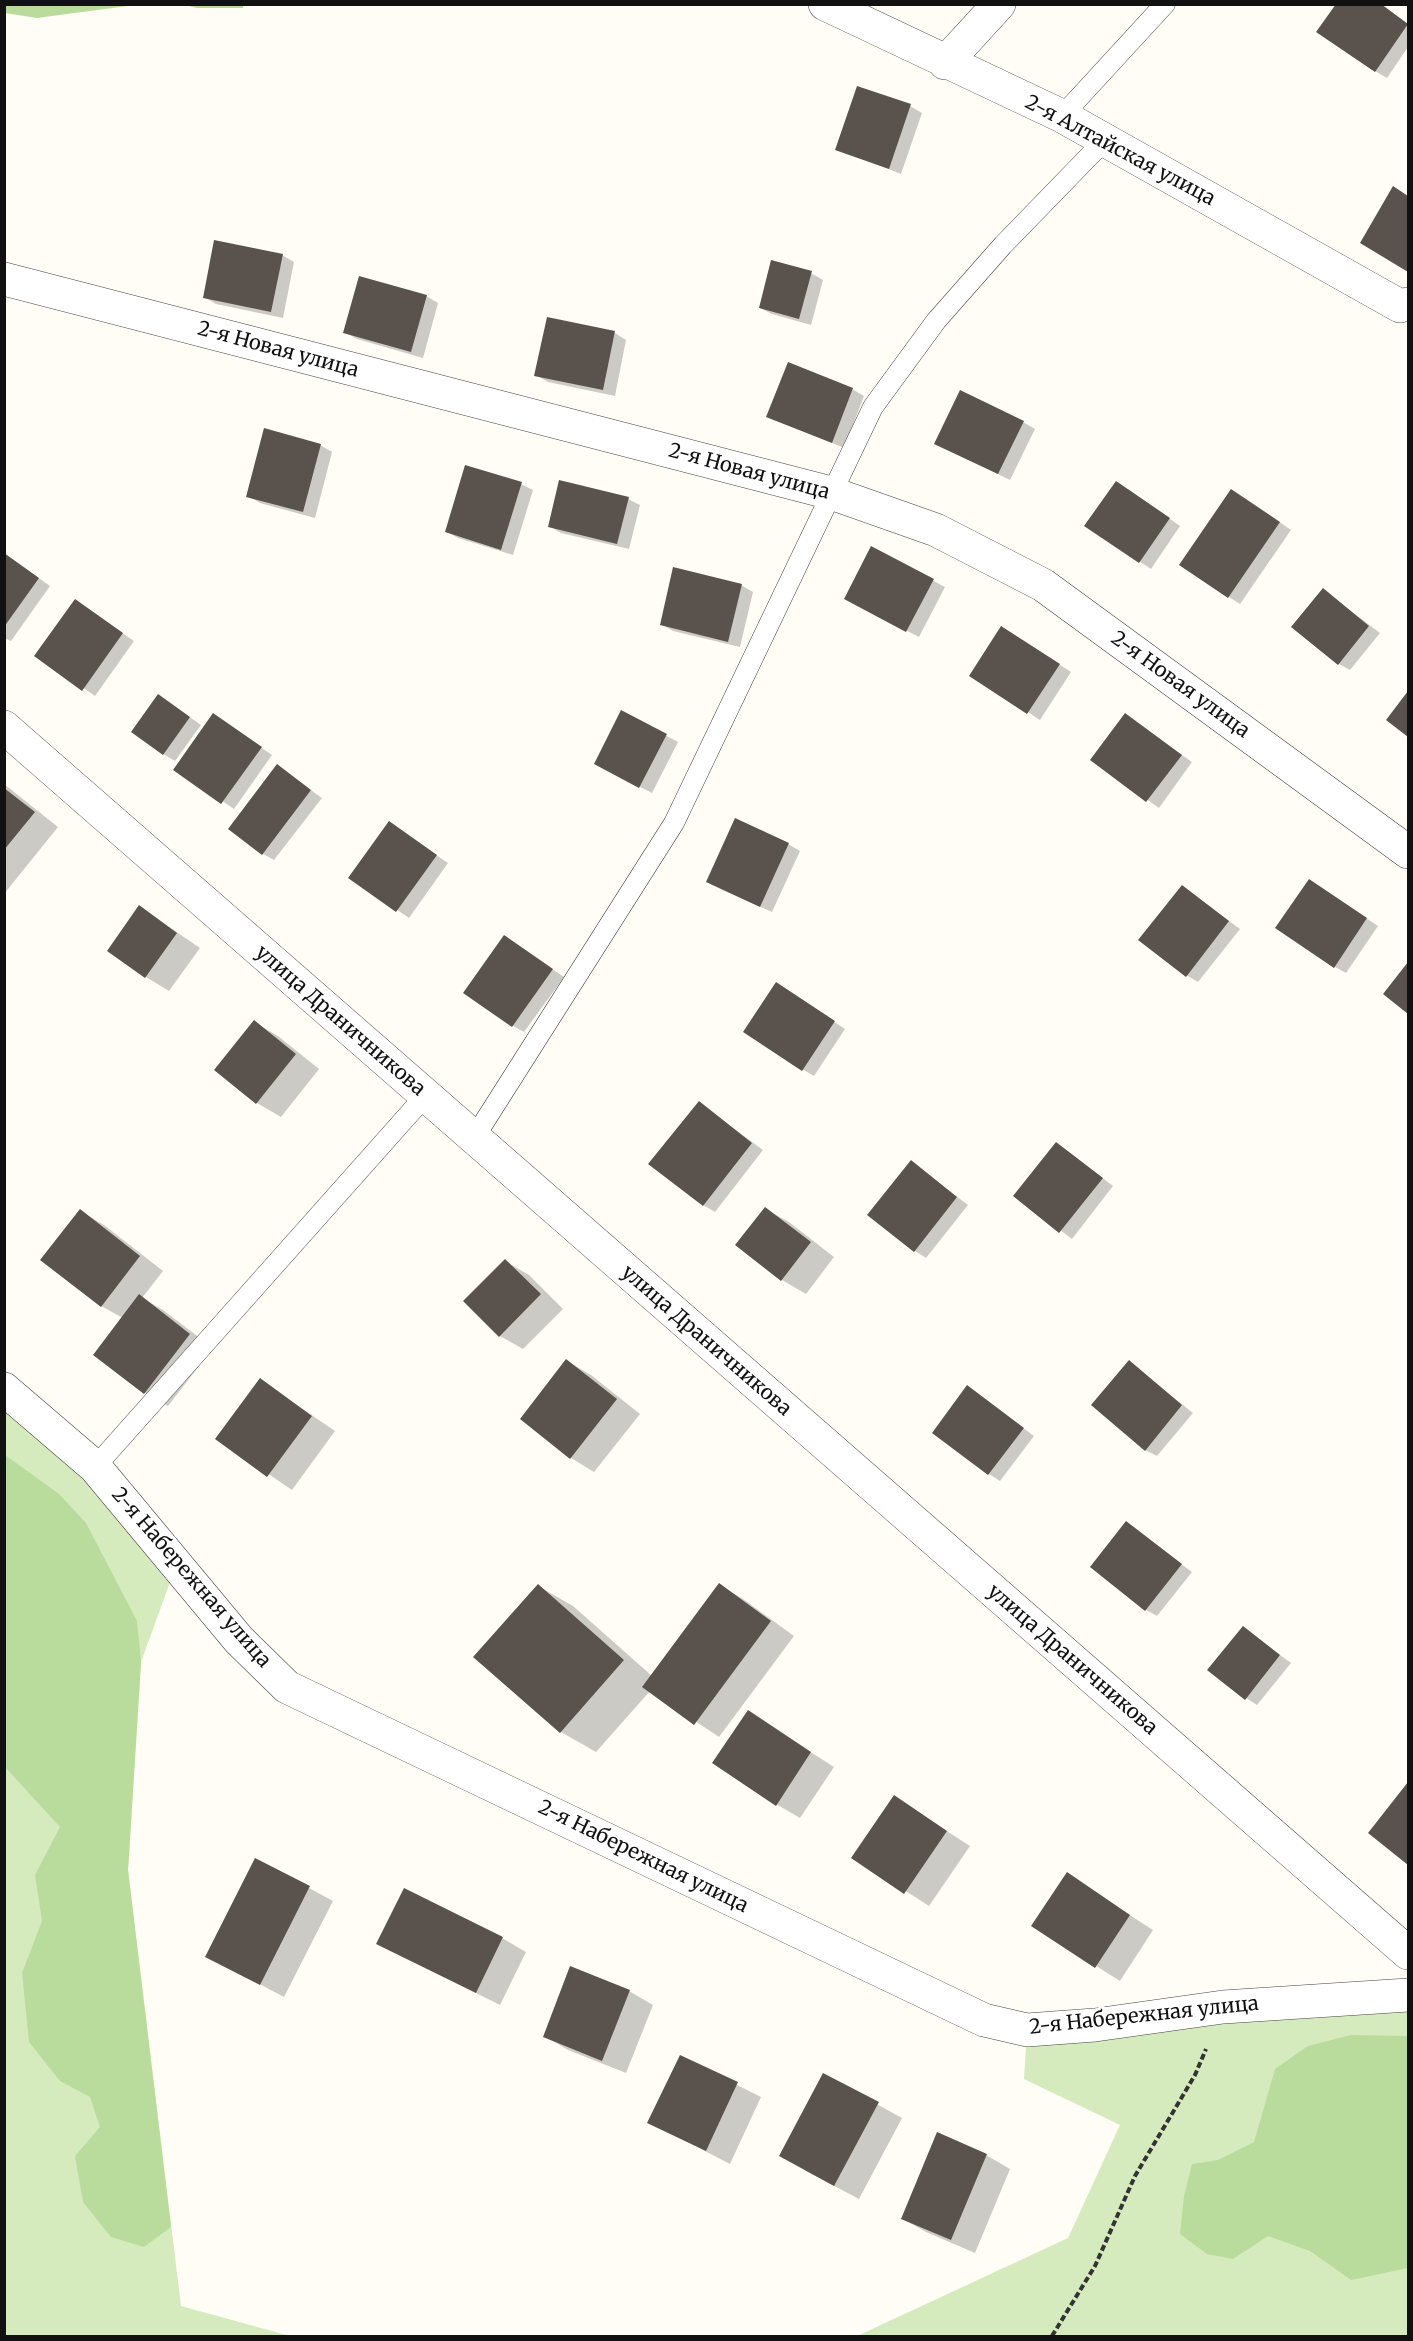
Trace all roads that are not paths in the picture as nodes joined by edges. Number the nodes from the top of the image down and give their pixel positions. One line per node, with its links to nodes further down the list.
1 (825, 4): 4 (street, 2-я Алтайская улица)
2 (999, 4): 4 (street)
3 (1166, 4): 5 (lane)
4 (945, 63): 5 (street, 2-я Алтайская улица)
5 (1062, 116): 6 (street, 2-я Алтайская улица)
6 (1105, 141): 8 (street, 2-я Алтайская улица); 9 (lane)
7 (4, 279): 9 (street, 2-я Новая улица)
8 (1408, 304)
9 (831, 493): 11 (street, 2-я Новая улица); 13 (lane)
10 (4, 727): 12 (street, улица Драничникова)
11 (1408, 852)
12 (426, 1095): 13 (street, улица Драничникова); 15 (lane)
13 (474, 1138): 16 (street, улица Драничникова)
14 (4, 1389): 15 (street, 2-я Набережная улица)
15 (95, 1467): 17 (street, 2-я Набережная улица)
16 (1408, 1953)
17 (1408, 1995)

